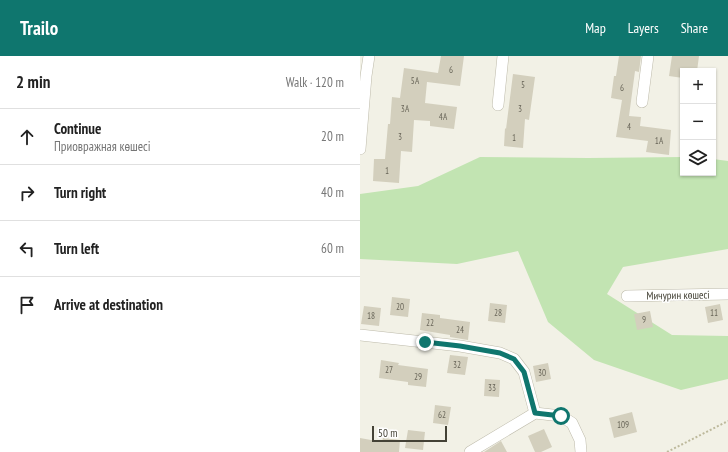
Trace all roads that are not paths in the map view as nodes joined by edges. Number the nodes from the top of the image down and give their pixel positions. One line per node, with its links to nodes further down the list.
1 (370, 56): 6 (street)
2 (503, 56): 5 (street)
3 (648, 56): 4 (street)
4 (642, 102)
5 (498, 105)
6 (360, 149)
7 (728, 294): 8 (street, Мичурин көшесі)
8 (627, 296)
9 (360, 335): 10 (street)
10 (535, 413): 11 (street); 12 (street)
11 (470, 452)
12 (581, 452)

